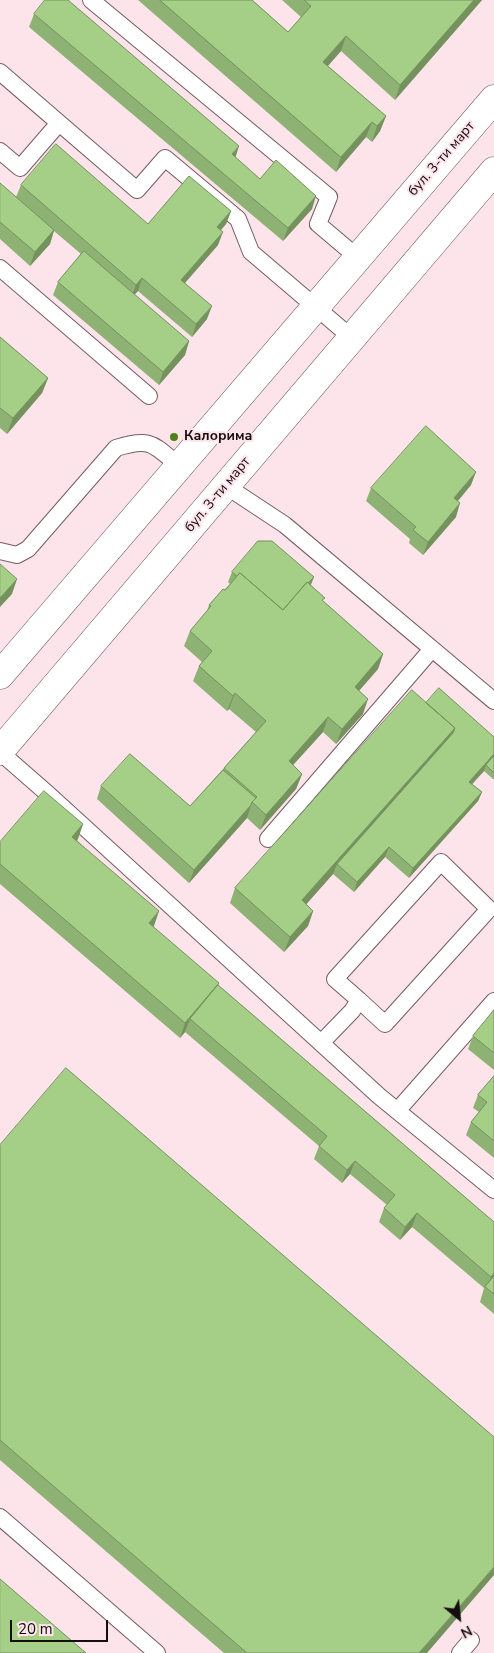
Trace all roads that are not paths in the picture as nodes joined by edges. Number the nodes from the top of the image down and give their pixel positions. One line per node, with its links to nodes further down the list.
1 (91, 0): 7 (lane)
2 (0, 72): 4 (lane)
3 (494, 99): 7 (main road, бул. 3-ти март)
4 (59, 123): 5 (lane); 9 (lane)
5 (0, 151)
6 (494, 171): 10 (main road, бул. 3-ти март)
7 (357, 258): 9 (main road, бул. 3-ти март)
8 (0, 268): 11 (lane)
9 (316, 306): 10 (lane); 12 (main road, бул. 3-ти март)
10 (352, 338): 13 (main road, бул. 3-ти март)
11 (149, 396)
12 (179, 466): 14 (lane); 16 (main road, бул. 3-ти март)
13 (226, 486): 15 (lane); 18 (main road, бул. 3-ти март)
14 (0, 550)
15 (432, 649): 17 (lane); 19 (lane)
16 (0, 675)
17 (494, 701)
18 (0, 752): 22 (lane)
19 (268, 839)
20 (359, 1000): 20 (lane); 22 (lane)
21 (494, 1001): 23 (lane)
22 (321, 1043): 23 (lane)
23 (397, 1111): 24 (lane)
24 (494, 1190)
25 (0, 1517): 27 (lane)
26 (471, 1640): 28 (lane)
27 (157, 1653)
28 (460, 1653)

